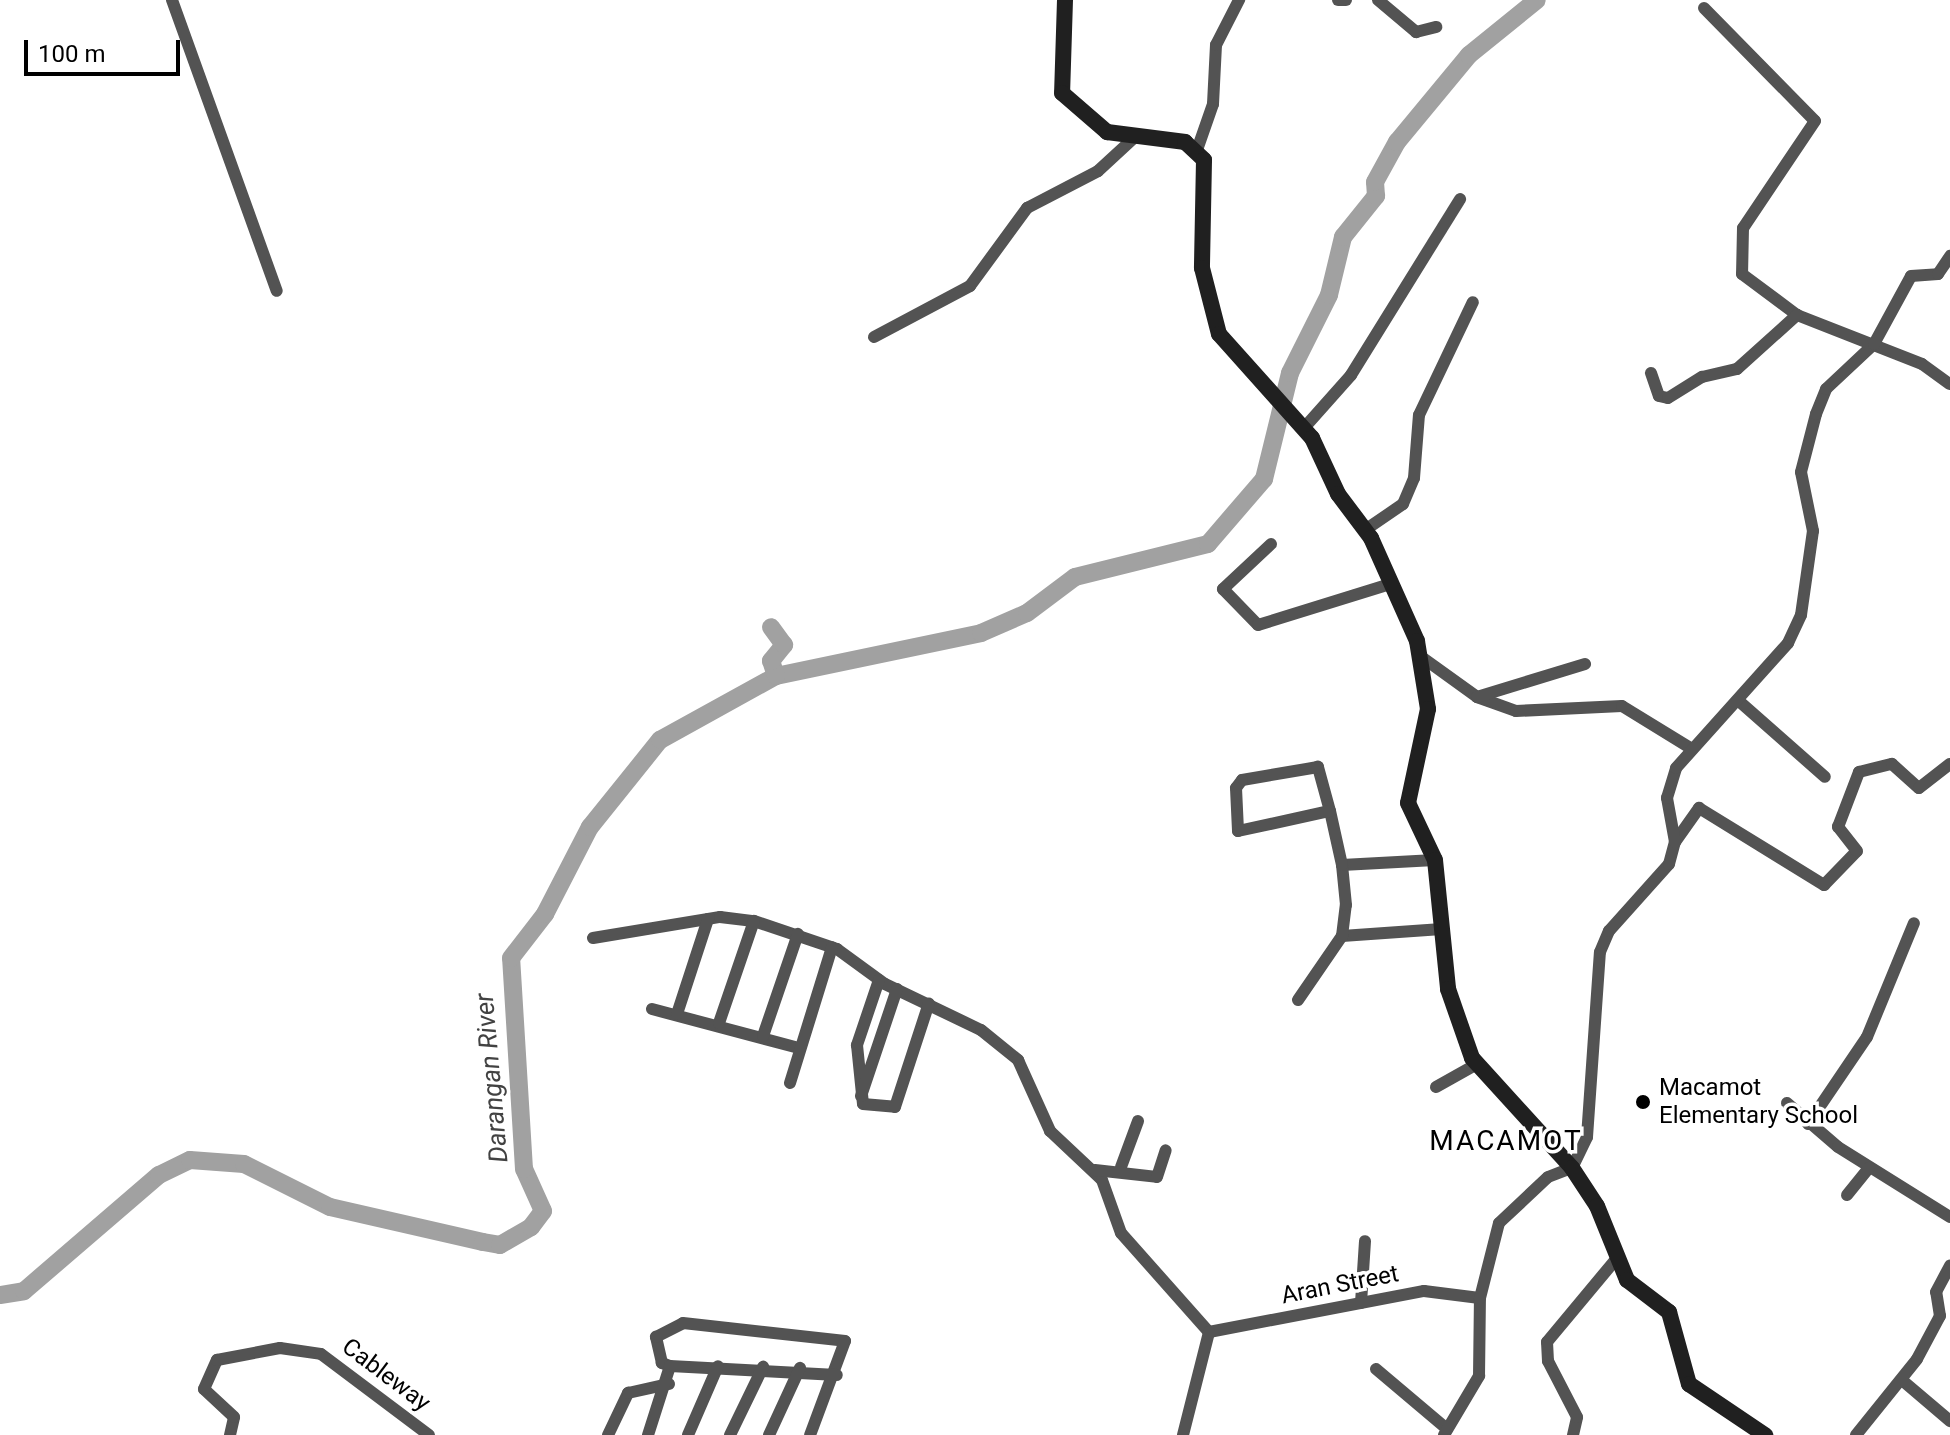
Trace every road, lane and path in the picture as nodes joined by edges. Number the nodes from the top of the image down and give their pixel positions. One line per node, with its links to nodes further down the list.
1 (172, 0): 13 (street)
2 (1065, 0): 9 (street)
3 (1239, 0): 10 (street)
4 (1338, 0): 5 (street)
5 (1346, 0)
6 (1384, 1): 8 (street)
7 (1704, 8): 15 (street)
8 (1436, 27)
9 (1137, 135): 10 (street); 16 (street)
10 (1197, 150): 20 (street)
11 (1460, 199): 20 (street)
12 (1950, 256): 17 (street)
13 (277, 291)
14 (1473, 302): 21 (street)
15 (1797, 315): 17 (street); 18 (street)
16 (874, 337)
17 (1874, 344): 19 (street); 27 (street)
18 (1651, 373)
19 (1950, 384)
20 (1301, 425): 21 (street)
21 (1365, 530): 23 (street)
22 (1271, 544): 23 (street)
23 (1387, 585): 24 (street)
24 (1423, 658): 26 (street); 33 (street)
25 (1585, 664): 26 (street)
26 (1477, 697): 28 (street)
27 (1740, 702): 28 (street); 30 (street)
28 (1689, 747): 32 (street)
29 (1950, 764): 32 (street)
30 (1825, 777)
31 (1330, 811): 31 (street); 34 (street)
32 (1675, 842): 61 (street)
33 (1435, 860): 34 (street); 38 (street)
34 (1342, 865): 40 (street)
35 (708, 919): 36 (street); 41 (street); 48 (street)
36 (754, 921): 39 (street); 49 (street)
37 (1914, 923): 58 (street)
38 (1442, 929): 40 (street); 52 (street)
39 (798, 934): 42 (street); 50 (street)
40 (1342, 936): 45 (street)
41 (593, 938)
42 (832, 947): 43 (street); 51 (street)
43 (879, 980): 44 (street); 55 (street)
44 (897, 989): 46 (street); 55 (street)
45 (1298, 1000)
46 (929, 1003): 55 (street); 63 (street)
47 (652, 1009): 48 (street)
48 (677, 1014): 49 (street)
49 (719, 1023): 50 (street)
50 (763, 1036): 51 (street)
51 (795, 1047): 53 (street)
52 (1477, 1064): 54 (street); 61 (street)
53 (790, 1083)
54 (1436, 1087)
55 (860, 1099)
56 (1787, 1103): 58 (street)
57 (1138, 1121): 60 (street)
58 (1808, 1124): 62 (street)
59 (1166, 1150): 60 (street)
60 (1121, 1167): 63 (street)
61 (1572, 1168): 67 (street); 69 (street)
62 (1869, 1168): 64 (street); 65 (street)
63 (1095, 1170): 71 (street)
64 (1847, 1195)
65 (1950, 1217)
66 (1365, 1241): 70 (street)
67 (1617, 1258): 91 (street); 92 (street)
68 (1950, 1266): 78 (street)
69 (1480, 1298): 70 (street, Aran Street); 81 (street)
70 (1361, 1303): 71 (street, Aran Street)
71 (1209, 1332): 90 (street)
72 (670, 1366): 73 (street); 77 (street); 79 (street)
73 (718, 1366): 74 (street); 86 (street)
74 (763, 1367): 75 (street); 87 (street)
75 (800, 1368): 77 (street); 88 (street)
76 (1376, 1369): 81 (street)
77 (837, 1375): 89 (street)
78 (1903, 1381): 80 (street); 93 (street)
79 (669, 1384): 84 (street); 85 (street)
80 (1950, 1421)
81 (1446, 1432)
82 (230, 1435): 83 (street, Cableway)
83 (429, 1435)
84 (608, 1435)
85 (648, 1435)
86 (688, 1435)
87 (730, 1435)
88 (769, 1435)
89 (810, 1435)
90 (1183, 1435)
91 (1573, 1435)
92 (1765, 1435)
93 (1856, 1435)

